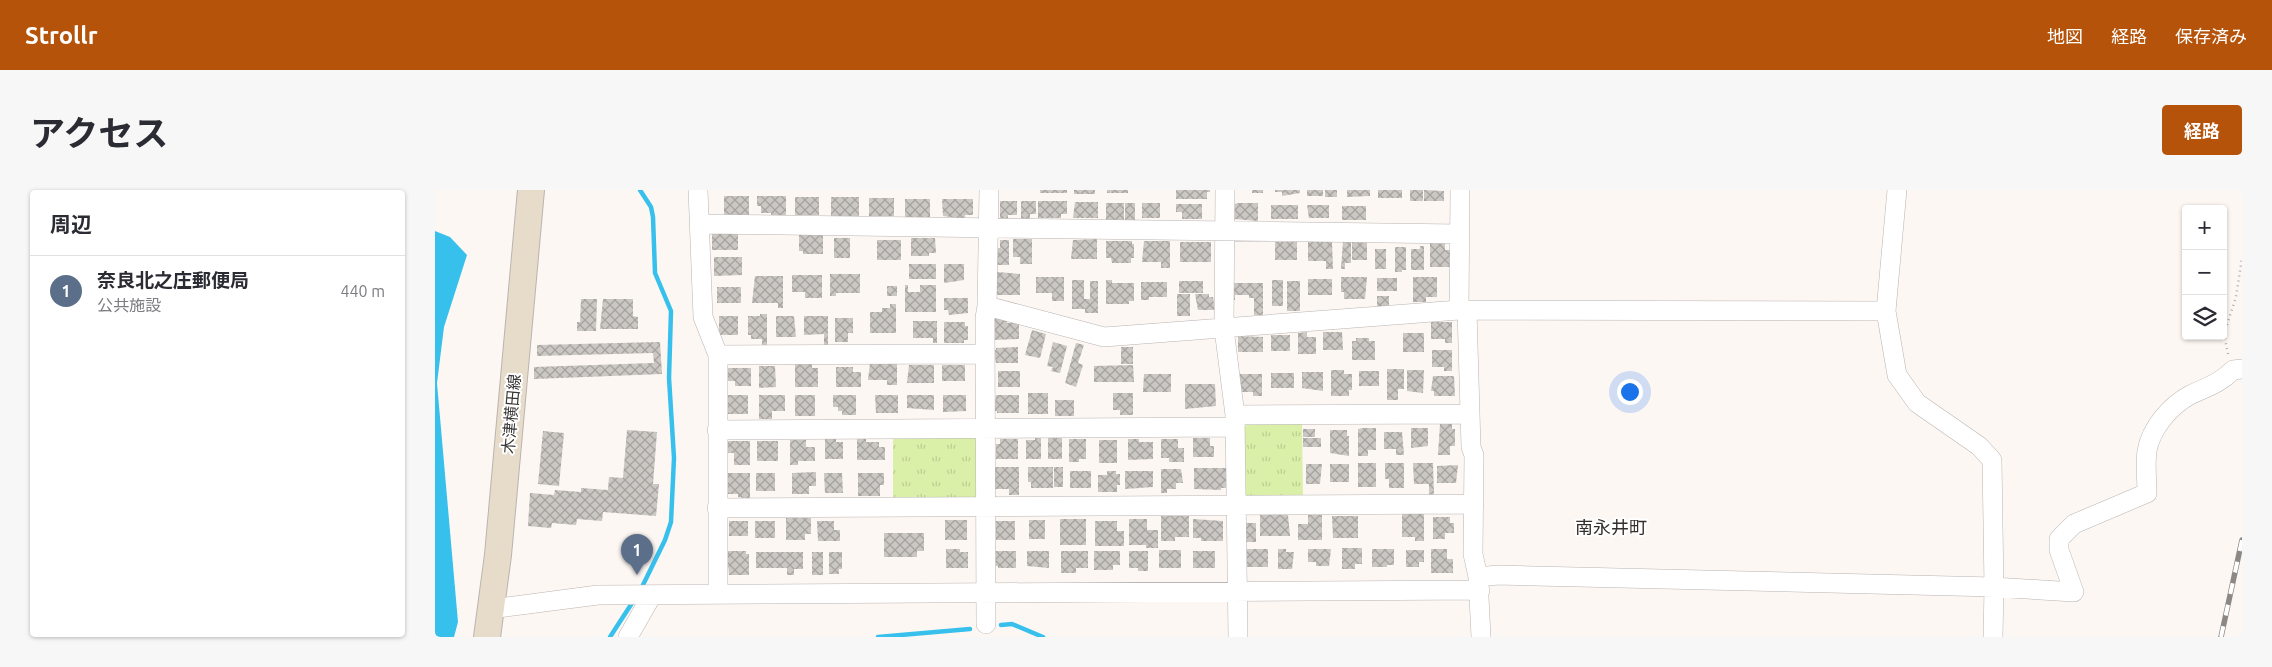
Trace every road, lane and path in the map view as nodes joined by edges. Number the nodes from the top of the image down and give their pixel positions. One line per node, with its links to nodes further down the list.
1 (531, 190): 33 (main road, 木津横田線)
2 (698, 190): 7 (street)
3 (989, 190): 8 (street)
4 (1225, 190): 9 (street)
5 (1460, 190): 10 (street)
6 (1897, 190): 14 (street)
7 (700, 224): 8 (street); 17 (street)
8 (988, 228): 9 (street); 12 (street)
9 (1225, 231): 10 (street); 15 (street)
10 (1460, 234): 13 (street)
11 (2242, 258): 18 (path)
12 (987, 306): 15 (street); 16 (street)
13 (1463, 310): 14 (street); 15 (street); 19 (street)
14 (1886, 311): 28 (street)
15 (1224, 329): 20 (street)
16 (985, 354): 17 (street); 21 (street)
17 (718, 355): 22 (street)
18 (2237, 370): 28 (street)
19 (1470, 414): 20 (street); 23 (street)
20 (1235, 421): 21 (street); 24 (street)
21 (986, 428): 22 (street); 25 (street)
22 (717, 430): 26 (street)
23 (1474, 504): 24 (street); 27 (street)
24 (1236, 506): 25 (street); 29 (street)
25 (986, 507): 26 (street); 30 (street)
26 (717, 508): 31 (street)
27 (1479, 583): 28 (street); 29 (street); 38 (street)
28 (1994, 587): 39 (street)
29 (1236, 591): 30 (street); 37 (street)
30 (986, 592): 31 (street); 34 (street)
31 (718, 594): 32 (street)
32 (650, 595): 33 (street); 36 (street)
33 (491, 609): 35 (main road, 木津横田線)
34 (986, 624)
35 (487, 637)
36 (628, 637)
37 (1238, 637)
38 (1481, 637)
39 (1993, 637)

